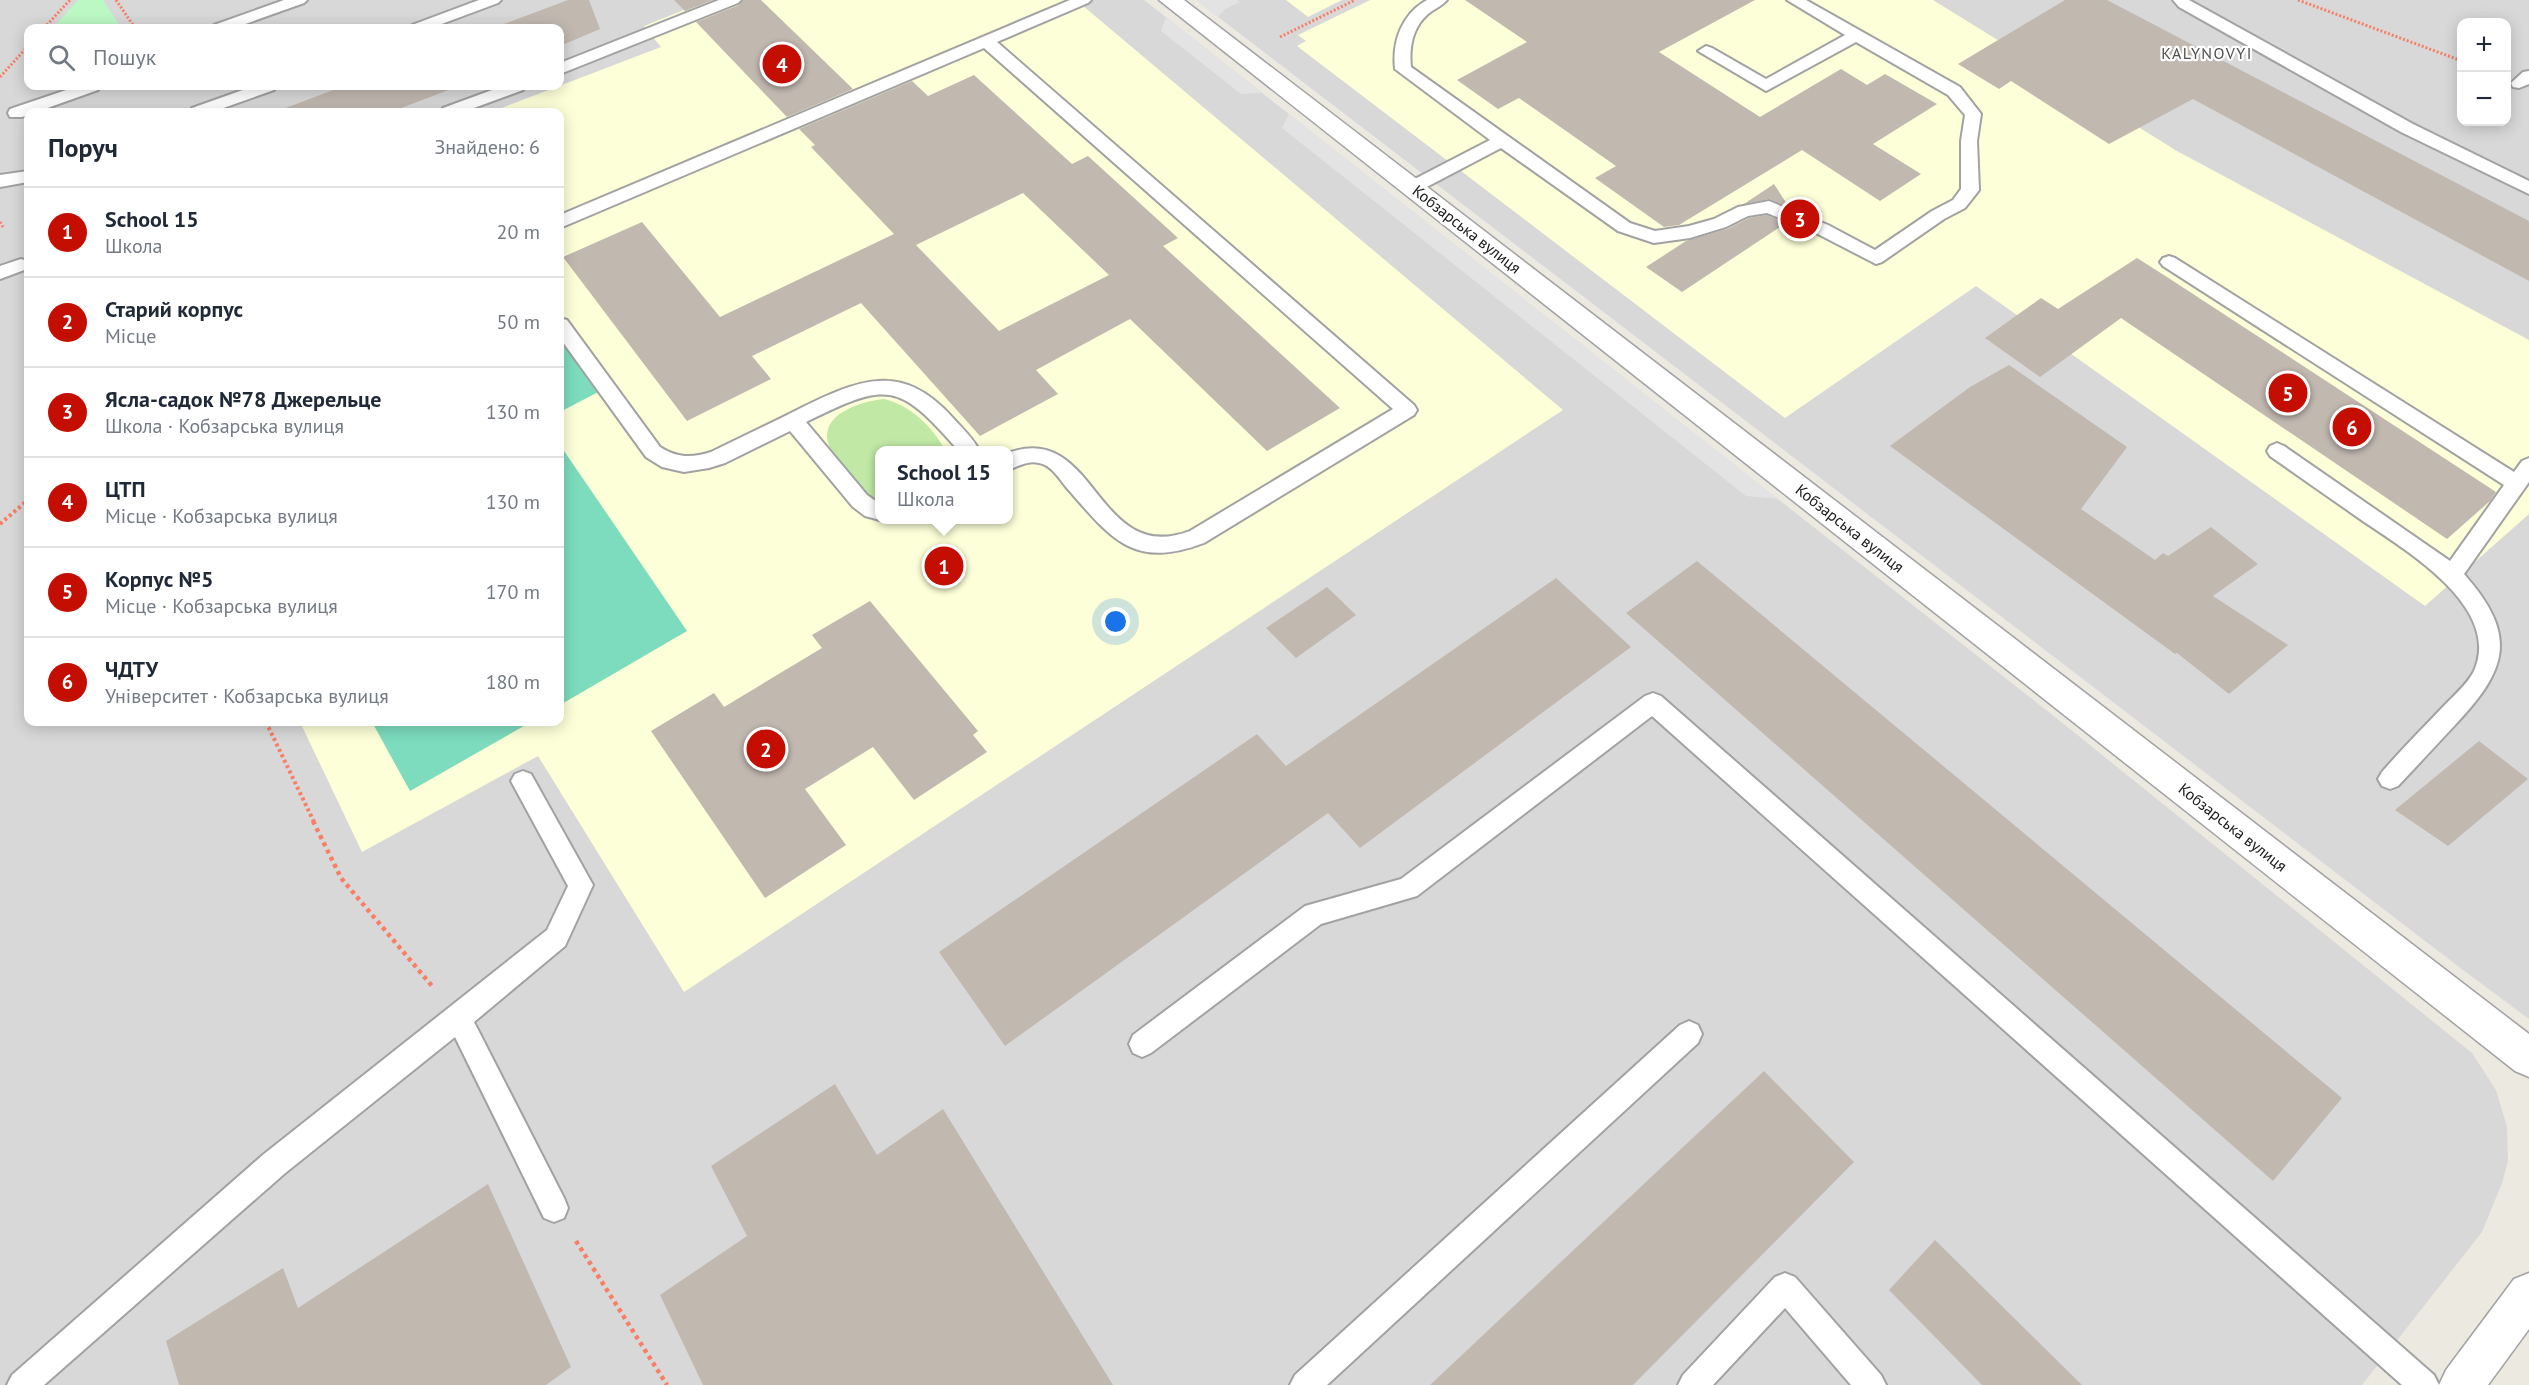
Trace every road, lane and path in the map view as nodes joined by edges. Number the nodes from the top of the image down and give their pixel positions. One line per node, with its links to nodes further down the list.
1 (70, 0): 14 (path)
2 (116, 0): 15 (path)
3 (299, 0): 16 (lane)
4 (493, 0): 13 (lane)
5 (734, 0): 24 (lane)
6 (1083, 0): 20 (lane)
7 (1170, 0): 37 (street, Кобзарська вулиця)
8 (1355, 0): 19 (path)
9 (1439, 0): 34 (lane)
10 (1795, 0): 18 (lane)
11 (2181, 0): 38 (lane)
12 (2298, 0): 23 (path)
13 (472, 3): 17 (lane)
14 (48, 24)
15 (132, 24)
16 (231, 24)
17 (427, 24)
18 (1857, 35): 22 (lane); 34 (lane)
19 (1274, 40)
20 (986, 41): 39 (lane); 49 (lane)
21 (24, 50): 25 (path)
22 (1706, 51)
23 (2457, 60)
24 (564, 67)
25 (0, 77)
26 (81, 90): 29 (lane)
27 (257, 90): 30 (lane)
28 (507, 90): 31 (lane)
29 (30, 108)
30 (209, 108)
31 (459, 108)
32 (24, 110): 33 (lane)
33 (16, 113)
34 (1502, 141): 37 (lane)
35 (24, 178): 36 (lane)
36 (0, 181)
37 (1413, 187): 62 (street, Кобзарська вулиця)
38 (2529, 189)
39 (564, 220)
40 (0, 222): 41 (path)
41 (3, 227)
42 (2169, 262): 51 (lane)
43 (21, 265): 44 (lane)
44 (0, 273)
45 (564, 330): 46 (lane)
46 (793, 420): 47 (lane); 53 (lane)
47 (965, 446)
48 (2277, 451): 55 (lane)
49 (1013, 460)
50 (2529, 466): 51 (lane)
51 (2516, 483): 55 (lane)
52 (24, 503): 54 (path)
53 (875, 511)
54 (0, 524)
55 (2452, 574): 57 (lane)
56 (268, 726): 59 (path)
57 (2390, 779)
58 (523, 781): 59 (lane)
59 (459, 1018): 63 (lane); 65 (lane)
60 (1689, 1034): 67 (lane)
61 (1142, 1044): 70 (lane)
62 (2529, 1058)
63 (554, 1208): 66 (path)
64 (2529, 1294): 71 (street)
65 (22, 1385)
66 (668, 1385)
67 (1305, 1385)
68 (1693, 1385): 69 (lane)
69 (1871, 1385)
70 (2424, 1385)
71 (2461, 1385)

